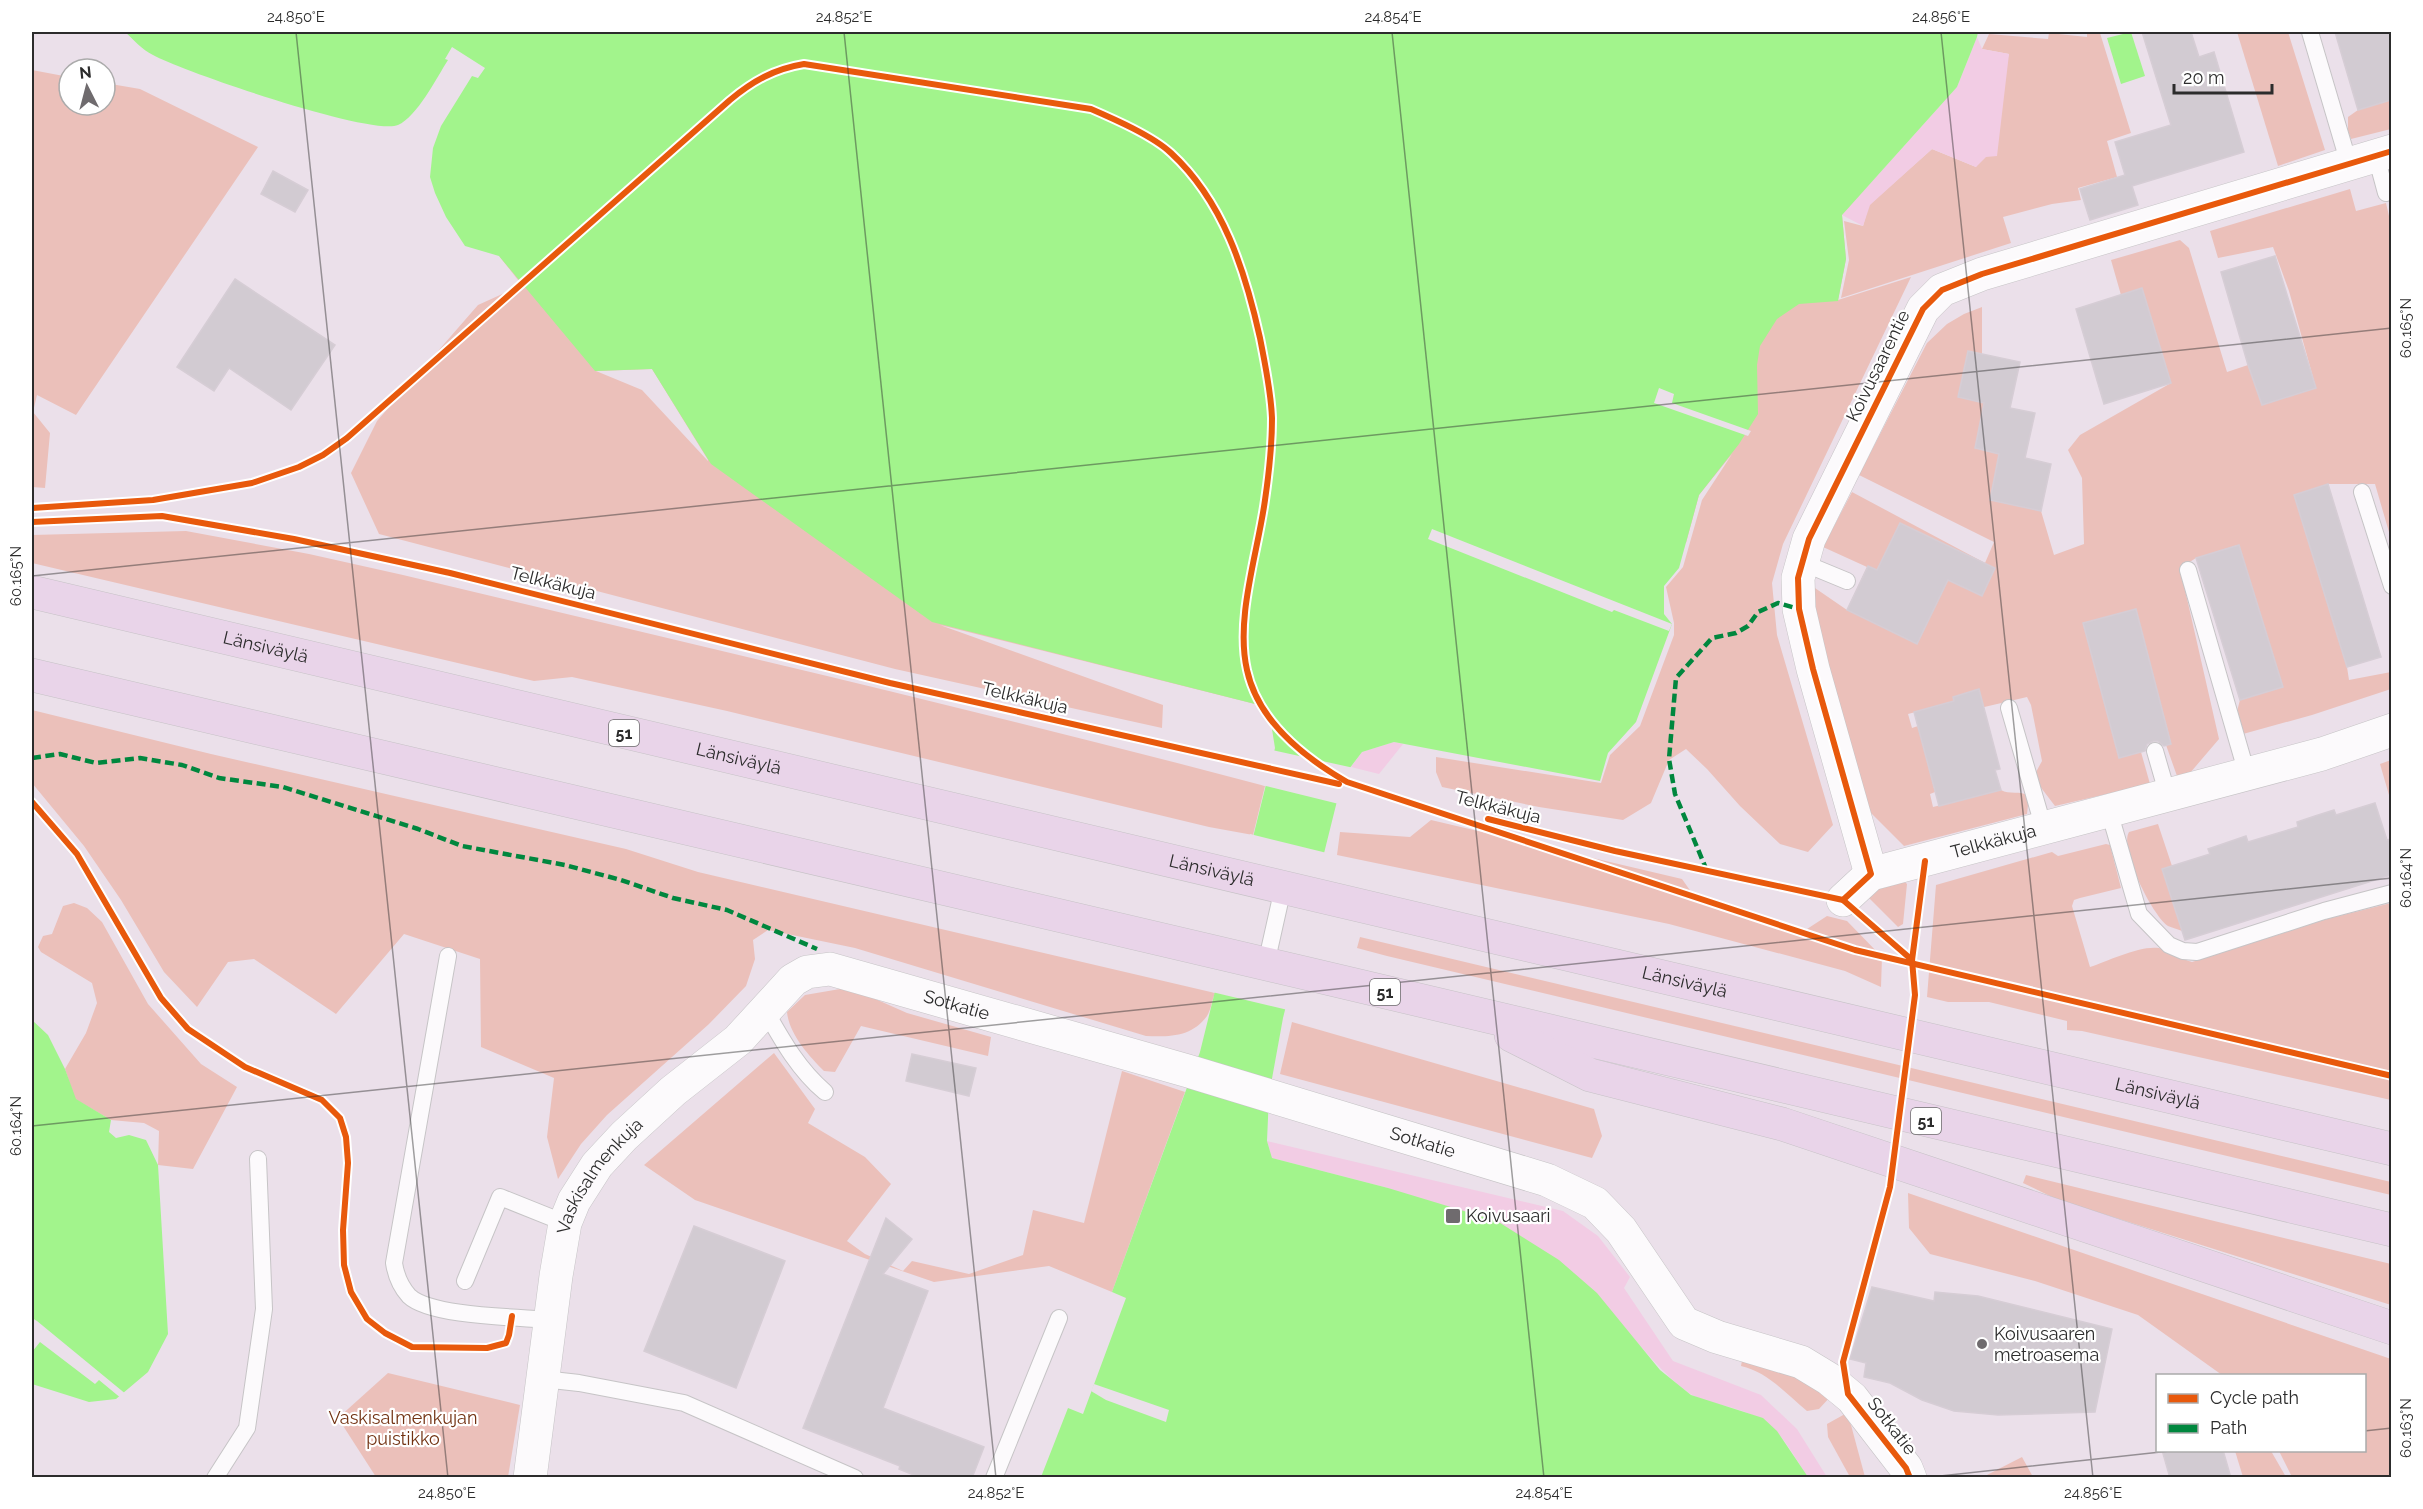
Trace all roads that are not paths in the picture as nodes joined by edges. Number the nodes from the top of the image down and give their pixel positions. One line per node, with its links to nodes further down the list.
1 (2310, 32): 2 (lane)
2 (2372, 157): 3 (lane); 5 (street, Koivusaarentie)
3 (2386, 193)
4 (2362, 492): 8 (lane)
5 (1801, 562): 7 (lane); 18 (street, Koivusaarentie)
6 (2188, 570): 14 (lane)
7 (1847, 581)
8 (2391, 586)
9 (32, 592): 19 (highway, Länsiväylä / 51)
10 (32, 675): 23 (highway, 51)
11 (2009, 708): 17 (lane)
12 (2391, 730): 14 (street, Telkkäkuja)
13 (2155, 751): 15 (lane)
14 (2247, 774): 15 (street, Telkkäkuja)
15 (2168, 796): 16 (street, Telkkäkuja)
16 (2109, 811): 17 (street, Telkkäkuja); 20 (lane)
17 (2044, 829): 18 (street, Telkkäkuja)
18 (1871, 874): 21 (street, Telkkäkuja)
19 (1282, 888): 23 (lane); 28 (highway, Länsiväylä / 51)
20 (2391, 893)
21 (1843, 900)
22 (448, 956): 34 (lane)
23 (1266, 964): 26 (highway, 51)
24 (830, 969): 25 (street, Vaskisalmenkuja); 41 (street, Sotkatie)
25 (765, 1010): 27 (lane); 30 (street, Vaskisalmenkuja)
26 (1461, 1010): 31 (highway, 51); 35 (highway)
27 (825, 1092)
28 (2391, 1149)
29 (258, 1159): 37 (lane)
30 (565, 1223): 32 (lane); 34 (street, Vaskisalmenkuja)
31 (2391, 1230)
32 (465, 1281)
33 (1059, 1318): 40 (lane)
34 (552, 1320): 36 (street, Vaskisalmenkuja)
35 (2391, 1328)
36 (543, 1379): 38 (street, Vaskisalmenkuja); 39 (lane)
37 (215, 1478)
38 (530, 1478)
39 (855, 1478)
40 (994, 1478)
41 (1910, 1478)

